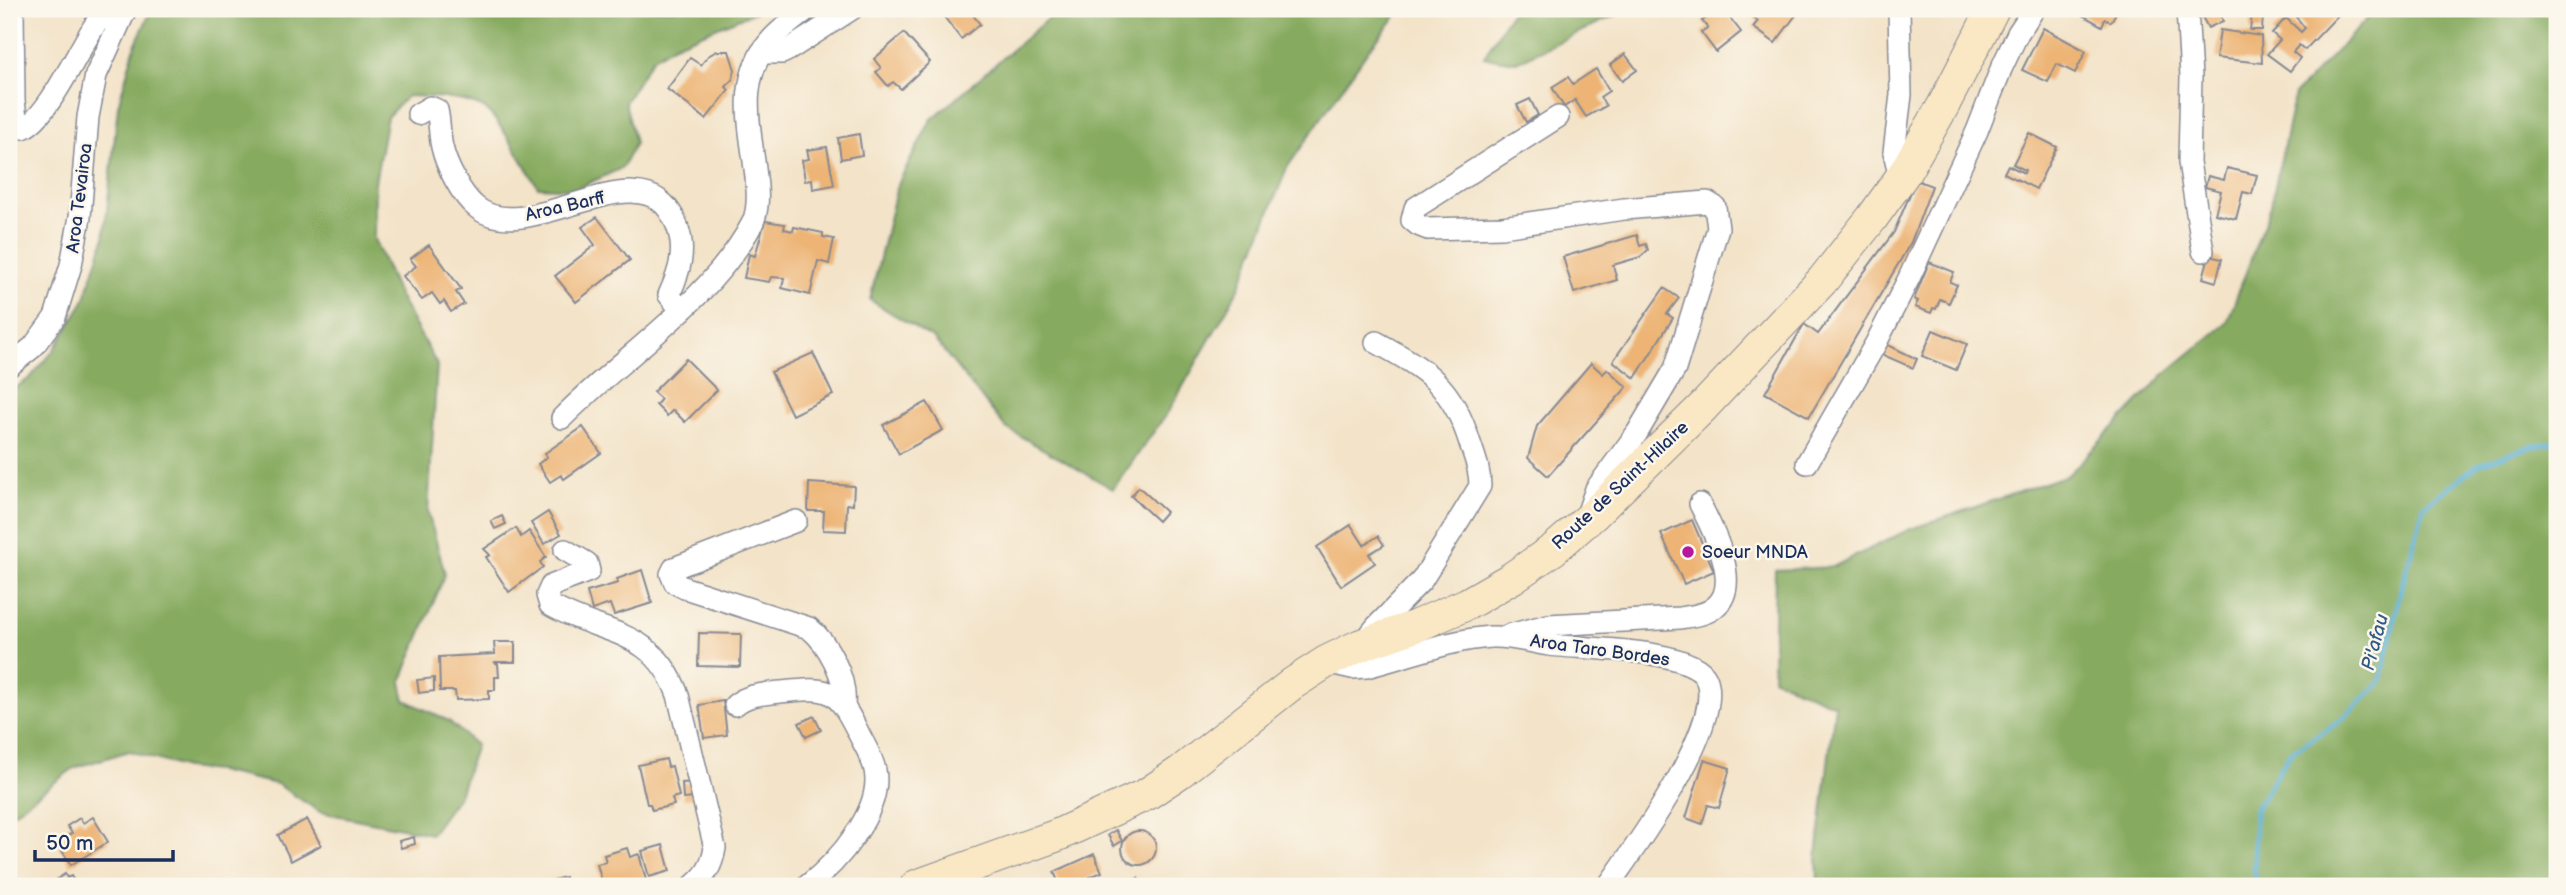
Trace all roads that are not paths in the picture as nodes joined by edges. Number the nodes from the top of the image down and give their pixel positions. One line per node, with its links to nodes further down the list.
1 (13, 9): 8 (street, Aroa Tevairoa)
2 (807, 9): 9 (street)
3 (852, 9): 9 (street)
4 (1899, 9): 12 (street)
5 (1993, 9): 12 (main road, Route de Saint-Hilaire)
6 (2034, 9): 18 (street)
7 (2187, 9): 13 (street)
8 (124, 11): 16 (street, Aroa Tevairoa)
9 (761, 52): 14 (street)
10 (418, 114): 14 (street, Aroa Barff)
11 (1558, 117): 21 (street)
12 (1900, 178): 21 (main road, Route de Saint-Hilaire)
13 (2203, 251)
14 (681, 310): 17 (street)
15 (1376, 342): 24 (street)
16 (9, 366)
17 (562, 418)
18 (1807, 463)
19 (1700, 505): 23 (street, Aroa Taro Bordes)
20 (796, 521): 26 (street)
21 (1584, 523): 24 (main road, Route de Saint-Hilaire)
22 (565, 550): 28 (street)
23 (1504, 637): 25 (street, Aroa Taro Bordes); 31 (street, Aroa Taro Bordes)
24 (1361, 645): 25 (main road, Route de Saint-Hilaire)
25 (1326, 662): 30 (main road, Route de Saint-Hilaire)
26 (844, 704): 27 (street); 29 (street)
27 (735, 705)
28 (692, 886)
29 (807, 886)
30 (916, 886)
31 (1608, 886)

